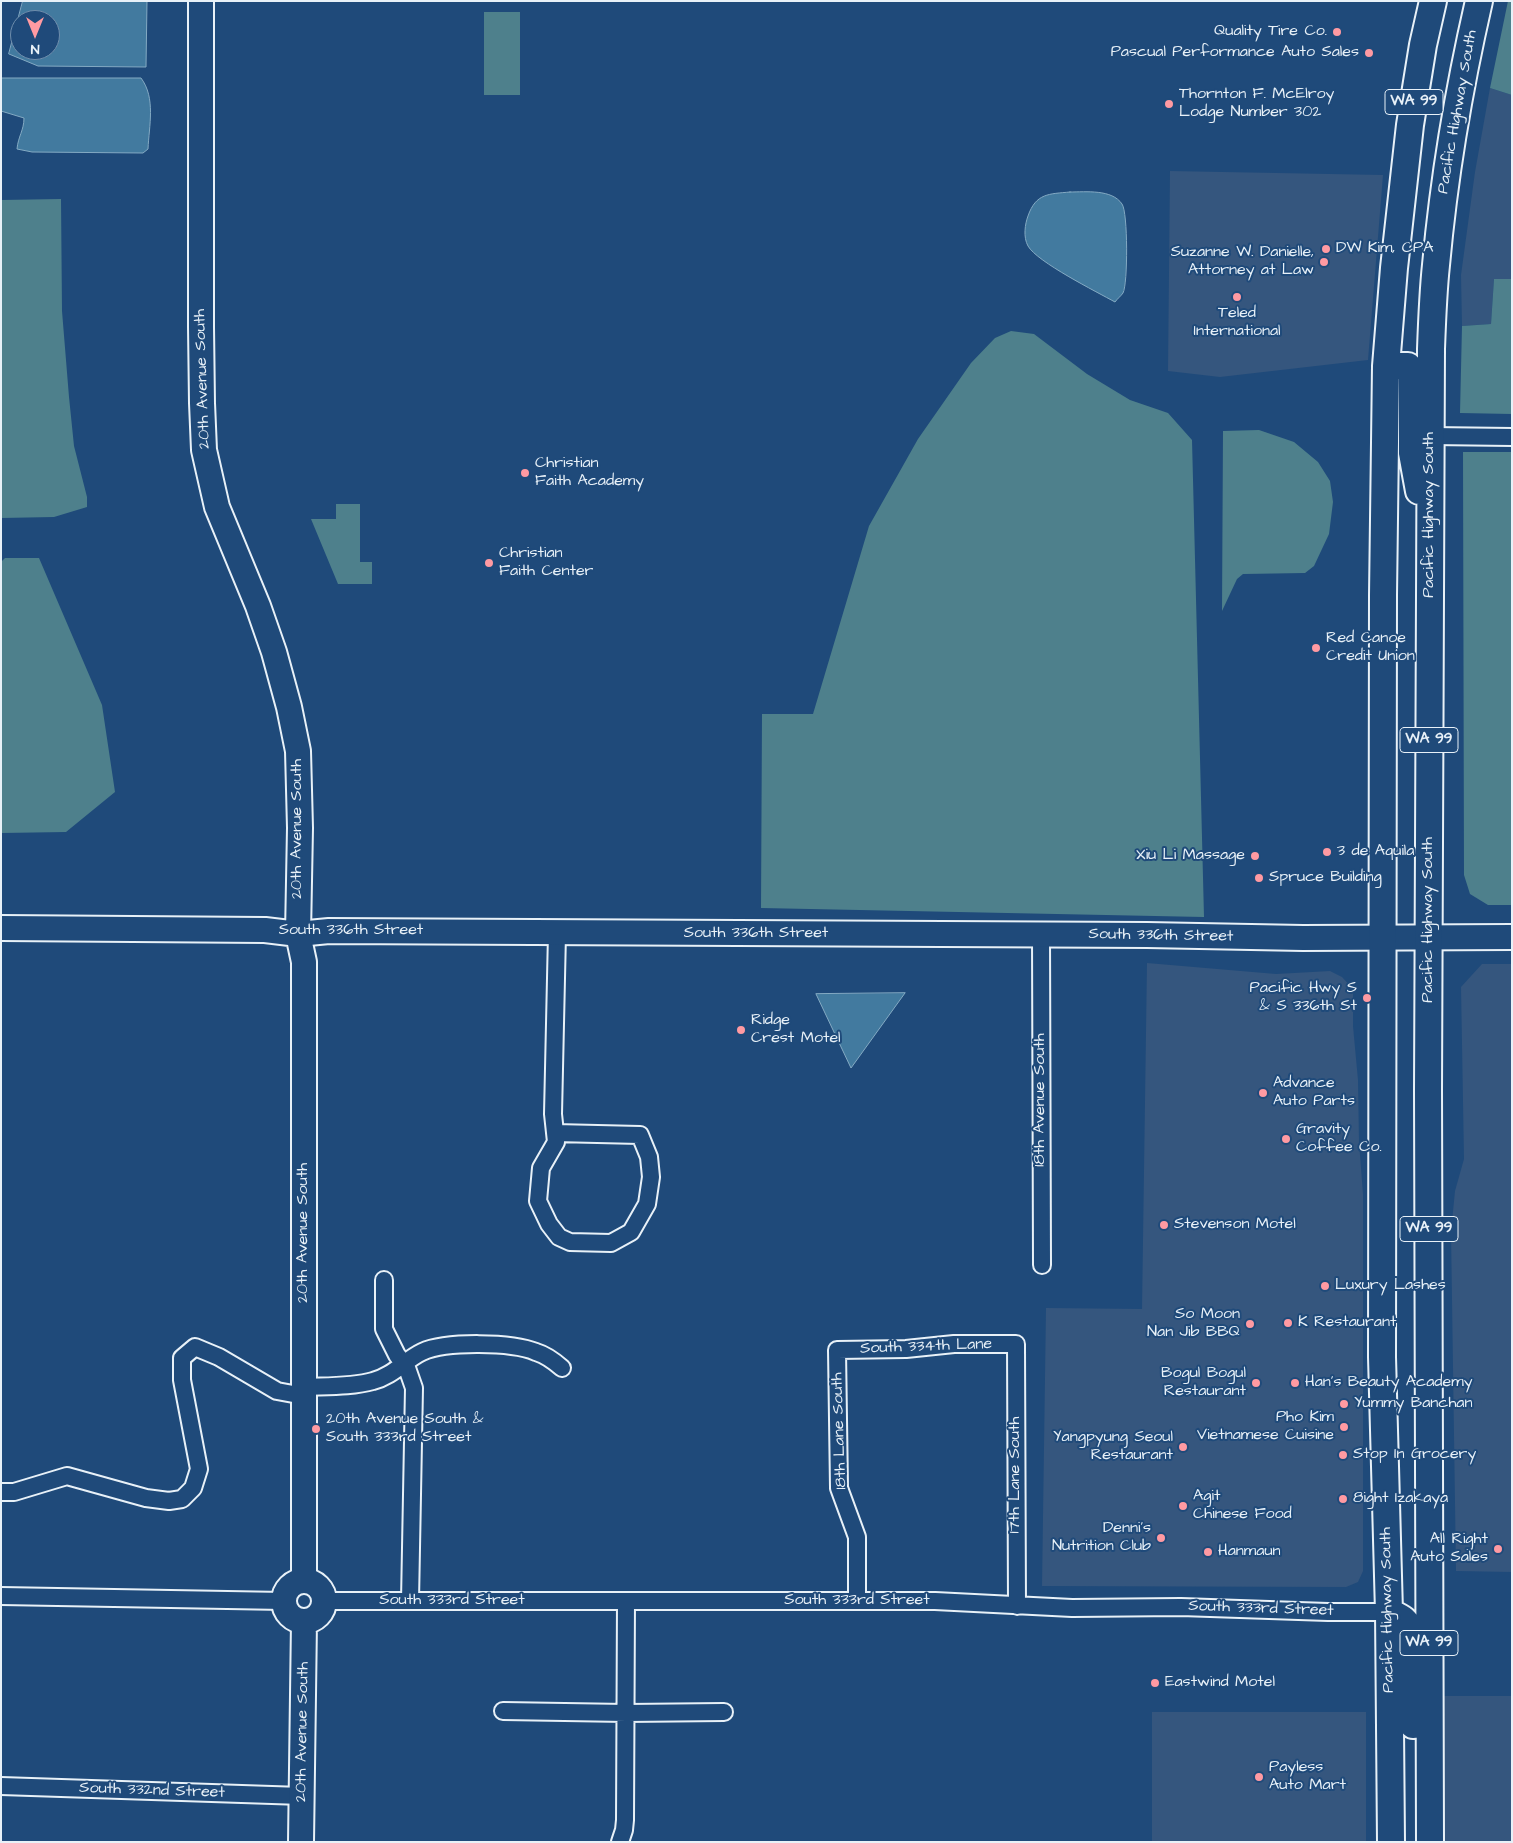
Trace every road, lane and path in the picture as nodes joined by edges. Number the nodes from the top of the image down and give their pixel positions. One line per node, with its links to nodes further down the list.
1 (201, 1): 10 (street, 20th Avenue South)
2 (1433, 1): 4 (main road, Pacific Highway South / WA 99)
3 (1479, 1): 5 (main road, Pacific Highway South / WA 99)
4 (1386, 366): 7 (main road); 13 (main road, Pacific Highway South / WA 99)
5 (1431, 436): 6 (street); 7 (main road, Pacific Highway South / WA 99)
6 (1512, 437)
7 (1430, 543): 14 (main road, Pacific Highway South / WA 99)
8 (1, 928): 10 (street, South 336th Street)
9 (557, 933): 10 (street, South 336th Street); 11 (street, South 336th Street); 15 (street)
10 (298, 934): 22 (street, 20th Avenue South)
11 (1041, 935): 13 (street, South 336th Street); 16 (street, 18th Avenue South)
12 (1512, 937): 14 (street, South 336th Street)
13 (1382, 938): 14 (street, South 336th Street); 32 (main road, Pacific Highway South / WA 99)
14 (1429, 938): 40 (main road, Pacific Highway South / WA 99)
15 (555, 1133): 15 (street)
16 (1042, 1265)
17 (384, 1280): 20 (street)
18 (1016, 1344): 19 (street, South 334th Lane); 31 (street, 17th Lane South)
19 (837, 1350): 26 (street, 18th Lane South)
20 (404, 1364): 21 (street); 22 (street); 30 (street)
21 (562, 1368)
22 (304, 1392): 23 (street); 24 (street, 20th Avenue South)
23 (1, 1492)
24 (304, 1580): 27 (street); 29 (street)
25 (1, 1596): 27 (street)
26 (857, 1600): 28 (street, South 333rd Street); 31 (street, South 333rd Street)
27 (284, 1601): 33 (street)
28 (626, 1601): 30 (street, South 333rd Street); 36 (street)
29 (324, 1602): 30 (street, South 333rd Street); 33 (street)
30 (410, 1602)
31 (1017, 1606): 32 (street, South 333rd Street)
32 (1389, 1612): 37 (main road, Pacific Highway South / WA 99); 40 (main road)
33 (304, 1622): 39 (street, 20th Avenue South)
34 (503, 1711): 36 (street)
35 (724, 1712): 36 (street)
36 (626, 1713): 42 (street)
37 (1391, 1761): 43 (main road, Pacific Highway South / WA 99); 44 (main road)
38 (1, 1786): 39 (street, South 332nd Street)
39 (302, 1796): 41 (street, 20th Avenue South)
40 (1430, 1833)
41 (301, 1842)
42 (620, 1842)
43 (1391, 1842)
44 (1408, 1842)

